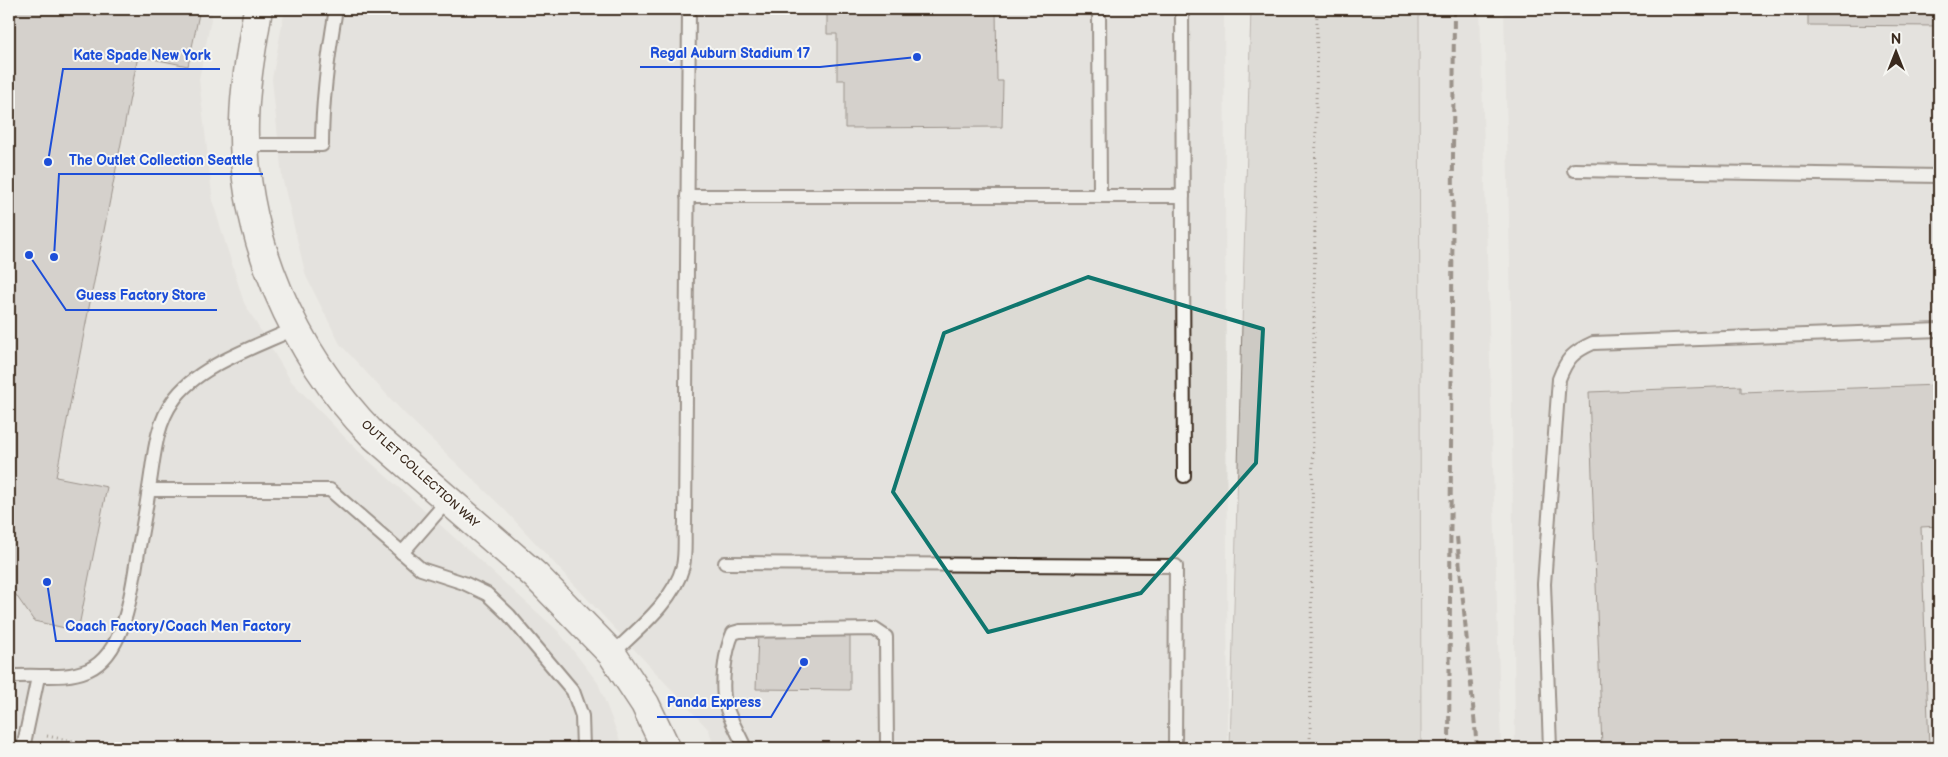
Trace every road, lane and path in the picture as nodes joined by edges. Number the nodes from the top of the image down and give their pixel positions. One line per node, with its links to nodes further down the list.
1 (258, 9): 7 (street, OUTLET COLLECTION WAY)
2 (336, 9): 7 (lane)
3 (688, 9): 10 (lane)
4 (1099, 9): 11 (lane)
5 (1182, 9): 12 (lane)
6 (1317, 9): 31 (path)
7 (245, 145): 13 (street, OUTLET COLLECTION WAY)
8 (1574, 170): 9 (lane)
9 (1939, 176)
10 (687, 196): 11 (lane); 20 (lane)
11 (1100, 196): 12 (lane)
12 (1183, 196): 15 (lane)
13 (296, 328): 16 (lane); 17 (street, OUTLET COLLECTION WAY)
14 (1939, 330): 32 (lane)
15 (1184, 476)
16 (149, 490): 18 (lane); 22 (lane)
17 (448, 500): 18 (lane); 20 (street, OUTLET COLLECTION WAY)
18 (402, 553): 27 (lane)
19 (725, 562): 30 (lane)
20 (612, 654): 28 (street, OUTLET COLLECTION WAY)
21 (9, 677): 22 (lane)
22 (38, 677): 26 (lane)
23 (41, 735): 25 (path)
24 (888, 743): 29 (lane)
25 (88, 744)
26 (23, 748)
27 (583, 748)
28 (666, 748)
29 (745, 748)
30 (1176, 748)
31 (1310, 748)
32 (1550, 748)

